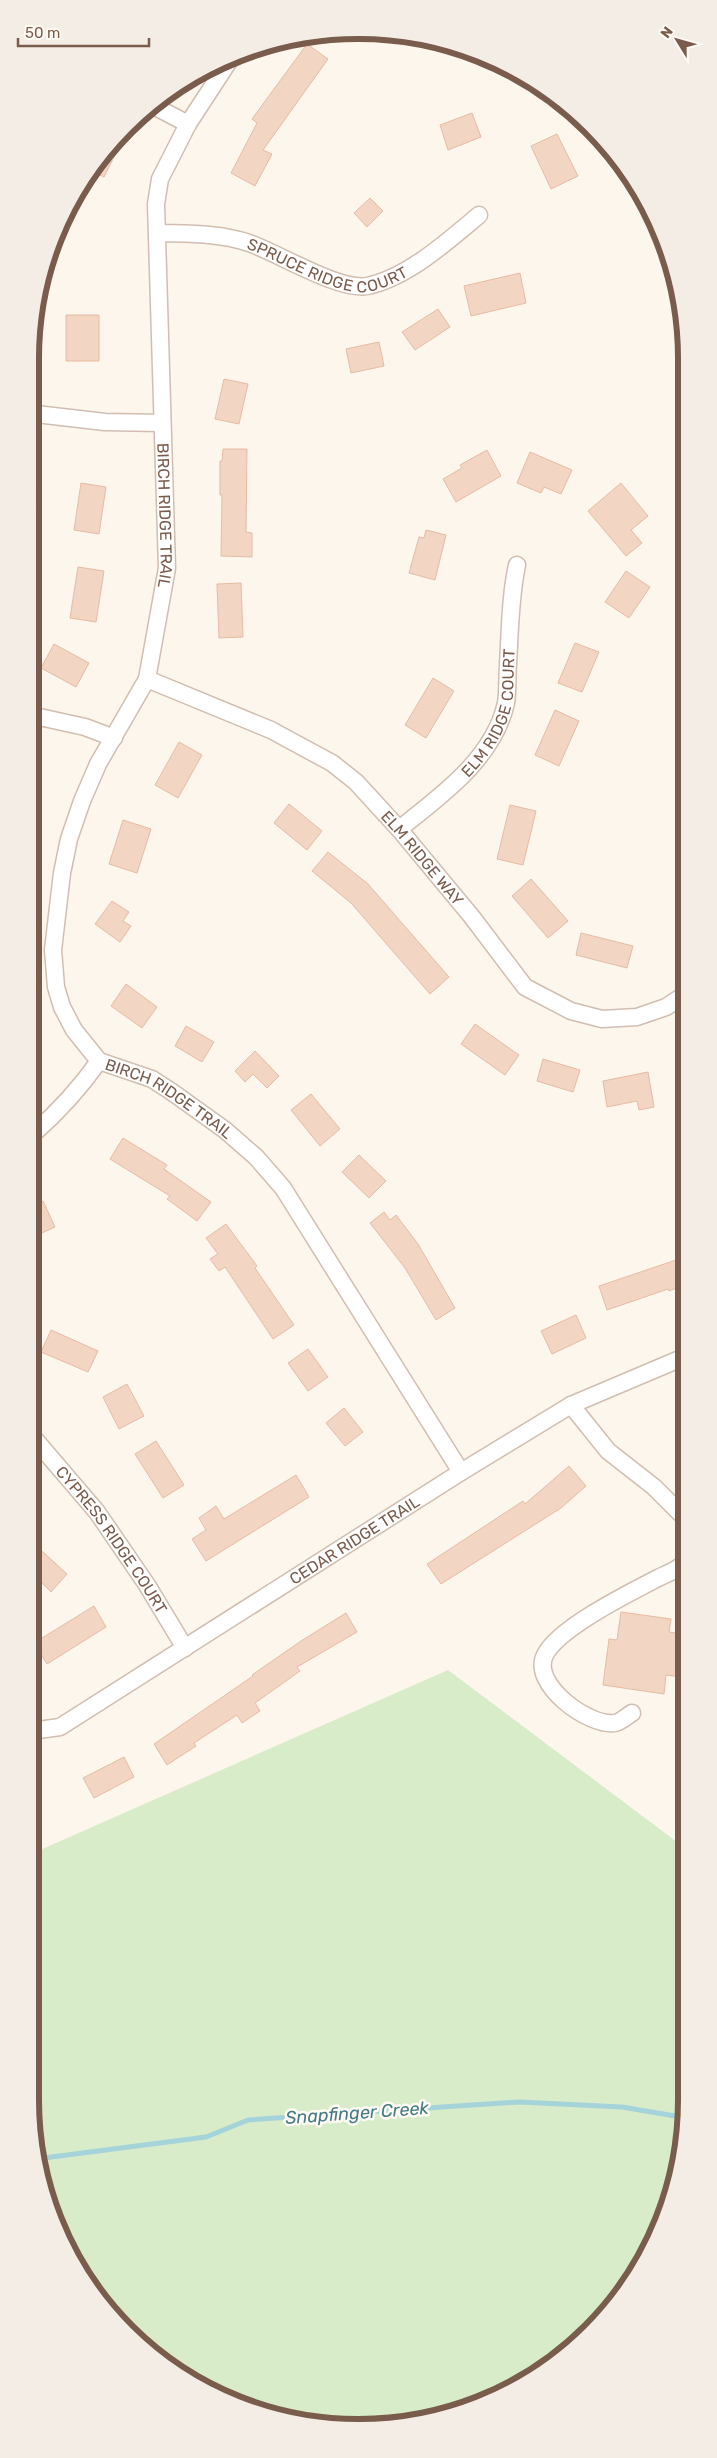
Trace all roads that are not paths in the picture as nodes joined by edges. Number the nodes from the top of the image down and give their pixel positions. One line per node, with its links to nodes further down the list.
1 (224, 69): 3 (street, BIRCH RIDGE TRAIL)
2 (159, 109): 3 (street)
3 (188, 124): 5 (street, BIRCH RIDGE TRAIL)
4 (479, 215): 5 (street, SPRUCE RIDGE COURT)
5 (158, 233): 7 (street, BIRCH RIDGE TRAIL)
6 (39, 414): 7 (street)
7 (162, 423): 9 (street, BIRCH RIDGE TRAIL)
8 (517, 565): 12 (street, ELM RIDGE COURT)
9 (147, 679): 11 (street, BIRCH RIDGE TRAIL); 12 (street, ELM RIDGE WAY)
10 (39, 717): 11 (street)
11 (114, 738): 14 (street, BIRCH RIDGE TRAIL)
12 (399, 829): 13 (street, ELM RIDGE WAY)
13 (678, 999)
14 (99, 1061): 15 (street); 19 (street, BIRCH RIDGE TRAIL)
15 (39, 1129)
16 (678, 1360): 17 (street, CEDAR RIDGE TRAIL)
17 (571, 1405): 19 (street, CEDAR RIDGE TRAIL); 20 (street)
18 (39, 1444): 22 (street, CYPRESS RIDGE COURT)
19 (461, 1472): 22 (street, CEDAR RIDGE TRAIL)
20 (678, 1511)
21 (678, 1567): 23 (street)
22 (186, 1648): 24 (street, CEDAR RIDGE TRAIL)
23 (632, 1713)
24 (39, 1731)

